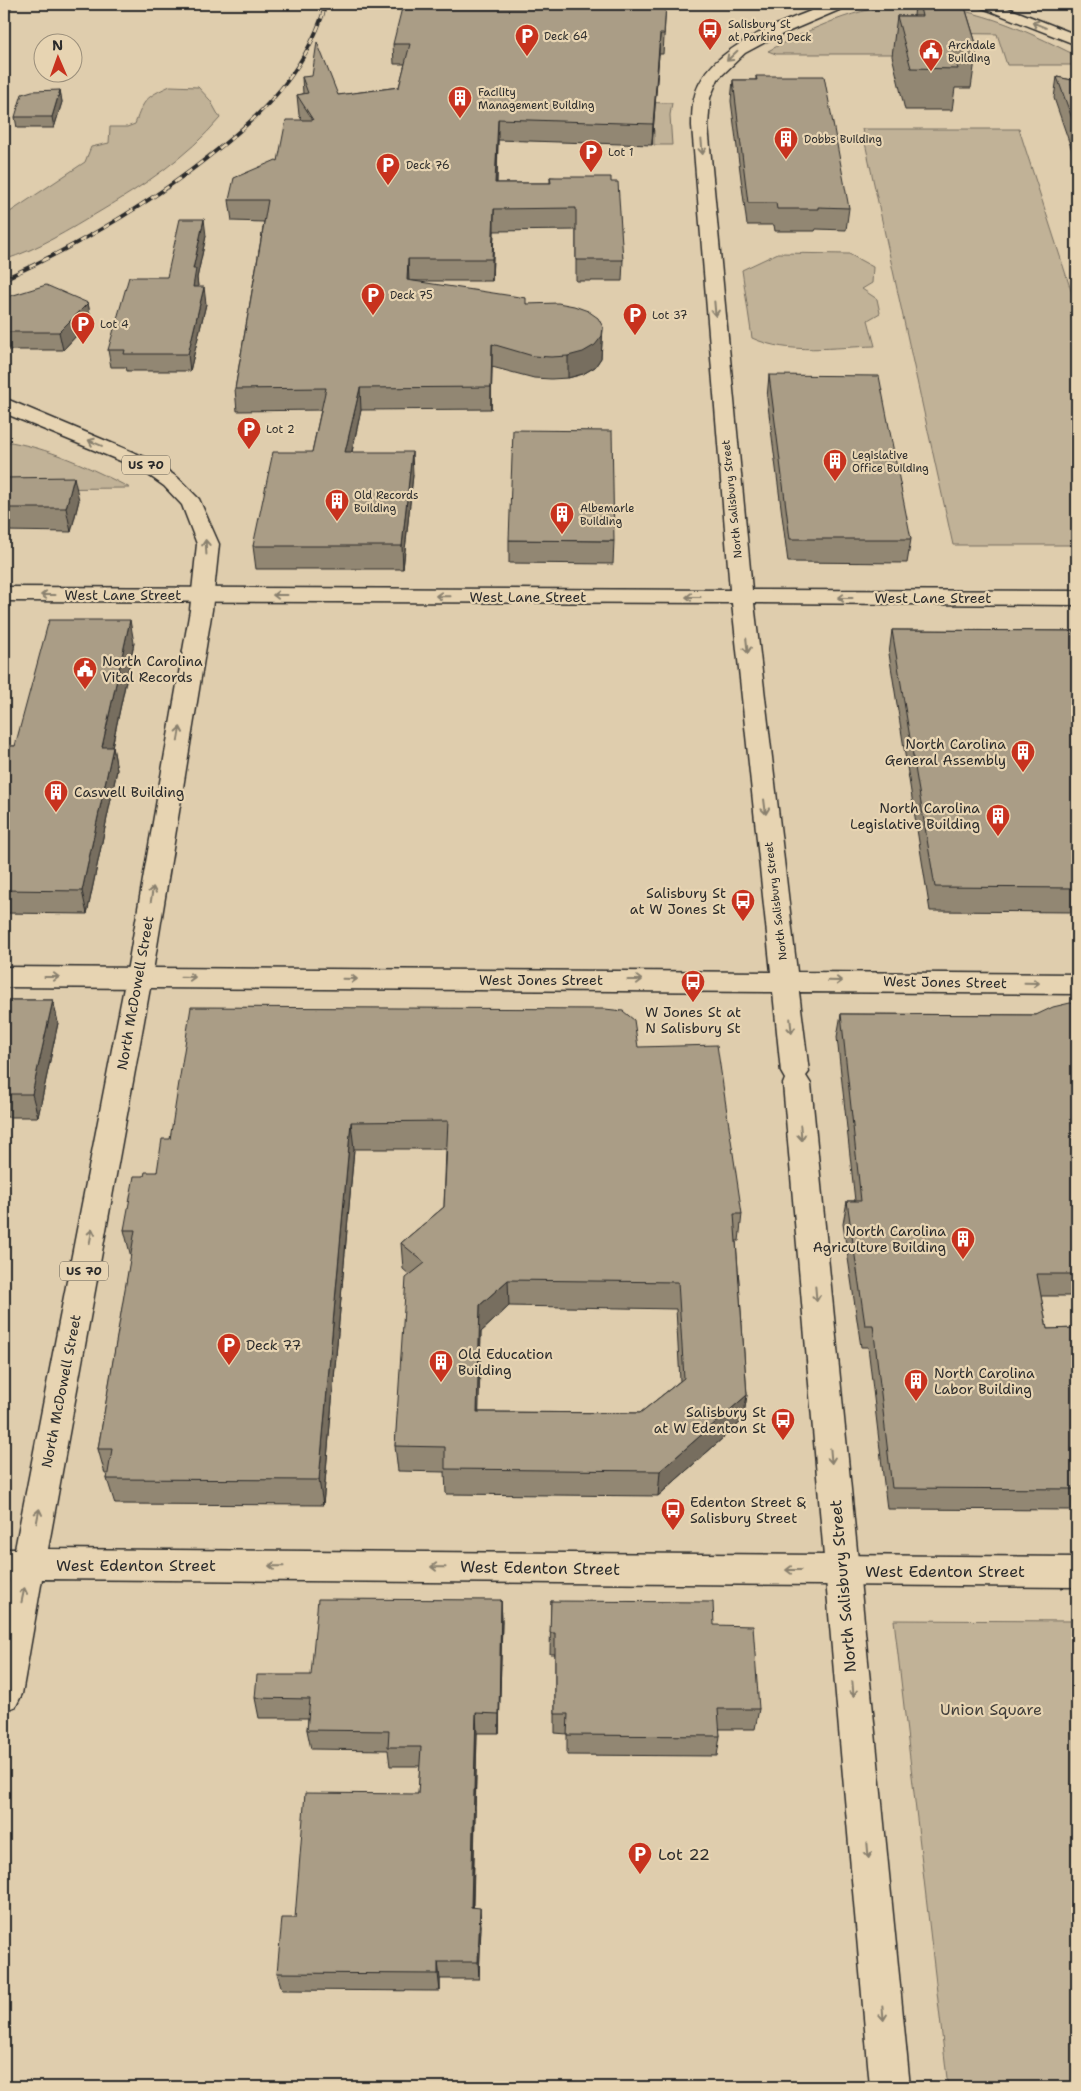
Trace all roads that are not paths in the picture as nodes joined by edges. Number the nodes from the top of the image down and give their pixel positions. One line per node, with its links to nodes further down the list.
1 (843, 4): 8 (main road, North Salisbury Street, one-way to 8)
2 (966, 4): 3 (main road)
3 (993, 7): 4 (main road, one-way to 3)
4 (1077, 40)
5 (4, 404): 7 (main road, North McDowell Street / US 70, one-way to 5)
6 (4, 594): 7 (main road, West Lane Street, one-way to 6)
7 (203, 595): 8 (main road, West Lane Street, one-way to 7); 11 (main road, North McDowell Street / US 70, one-way to 7)
8 (742, 598): 9 (main road, West Lane Street, one-way to 8); 12 (main road, North Salisbury Street, one-way to 12)
9 (1077, 598)
10 (4, 976): 11 (main road, West Jones Street, one-way to 11)
11 (139, 977): 12 (main road, West Jones Street, one-way to 12); 14 (main road, North McDowell Street / US 70, one-way to 11)
12 (786, 981): 13 (main road, West Jones Street, one-way to 13); 15 (main road, North Salisbury Street, one-way to 15)
13 (1077, 984)
14 (16, 1564): 15 (main road, West Edenton Street, one-way to 14); 17 (main road, North McDowell Street / US 70, one-way to 14)
15 (842, 1571): 16 (main road, West Edenton Street); 18 (main road, North Salisbury Street, one-way to 18)
16 (1077, 1572)
17 (4, 1694)
18 (890, 2087)

